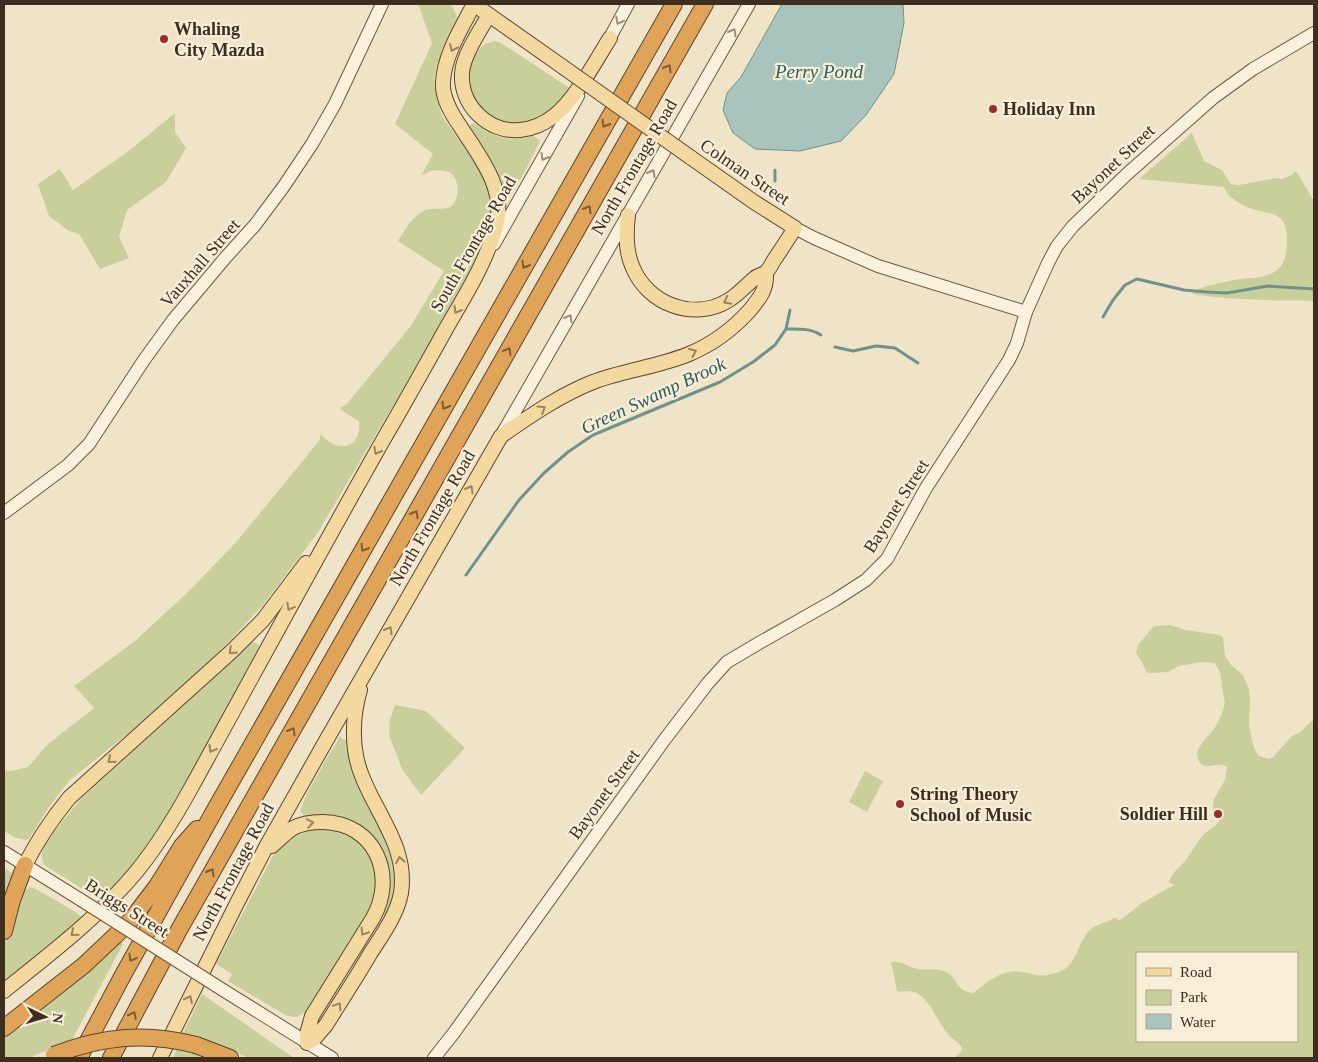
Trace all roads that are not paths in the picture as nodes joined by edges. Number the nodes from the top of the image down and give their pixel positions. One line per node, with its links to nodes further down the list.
1 (382, 4): 17 (street, Vauxhall Street)
2 (474, 4): 7 (main road, Colman Street); 12 (main road, one-way to 12)
3 (628, 4): 9 (street, South Frontage Road, one-way to 9)
4 (674, 4): 19 (highway, one-way to 19)
5 (705, 4): 29 (highway, one-way to 5)
6 (749, 4): 10 (street, North Frontage Road, one-way to 6)
7 (489, 15): 9 (main road); 11 (main road, Colman Street, bridge)
8 (1314, 33): 14 (street, Bayonet Street)
9 (610, 38): 12 (street, South Frontage Road, one-way to 12)
10 (628, 215): 13 (main road, one-way to 10); 15 (street, North Frontage Road, one-way to 10)
11 (795, 228): 13 (main road); 14 (street, Colman Street)
12 (481, 268): 16 (main road, South Frontage Road, one-way to 16)
13 (766, 273): 15 (main road, one-way to 13)
14 (1026, 312): 33 (street, Bayonet Street)
15 (501, 436): 18 (main road, North Frontage Road, one-way to 15)
16 (348, 503): 22 (main road, one-way to 22); 24 (main road, one-way to 24)
17 (4, 513)
18 (365, 672): 21 (main road, North Frontage Road); 26 (main road, one-way to 18)
19 (216, 808): 25 (highway); 28 (highway, one-way to 28)
20 (4, 852): 22 (street, Briggs Street)
21 (258, 862): 26 (main road, one-way to 26); 30 (main road, North Frontage Road, one-way to 21)
22 (25, 865): 23 (highway); 26 (street, Briggs Street, bridge)
23 (4, 931)
24 (4, 991)
25 (4, 1028)
26 (307, 1043): 32 (street, Briggs Street)
27 (51, 1057): 31 (highway, bridge)
28 (79, 1058)
29 (111, 1058)
30 (160, 1058)
31 (230, 1058)
32 (332, 1058)
33 (434, 1058)

